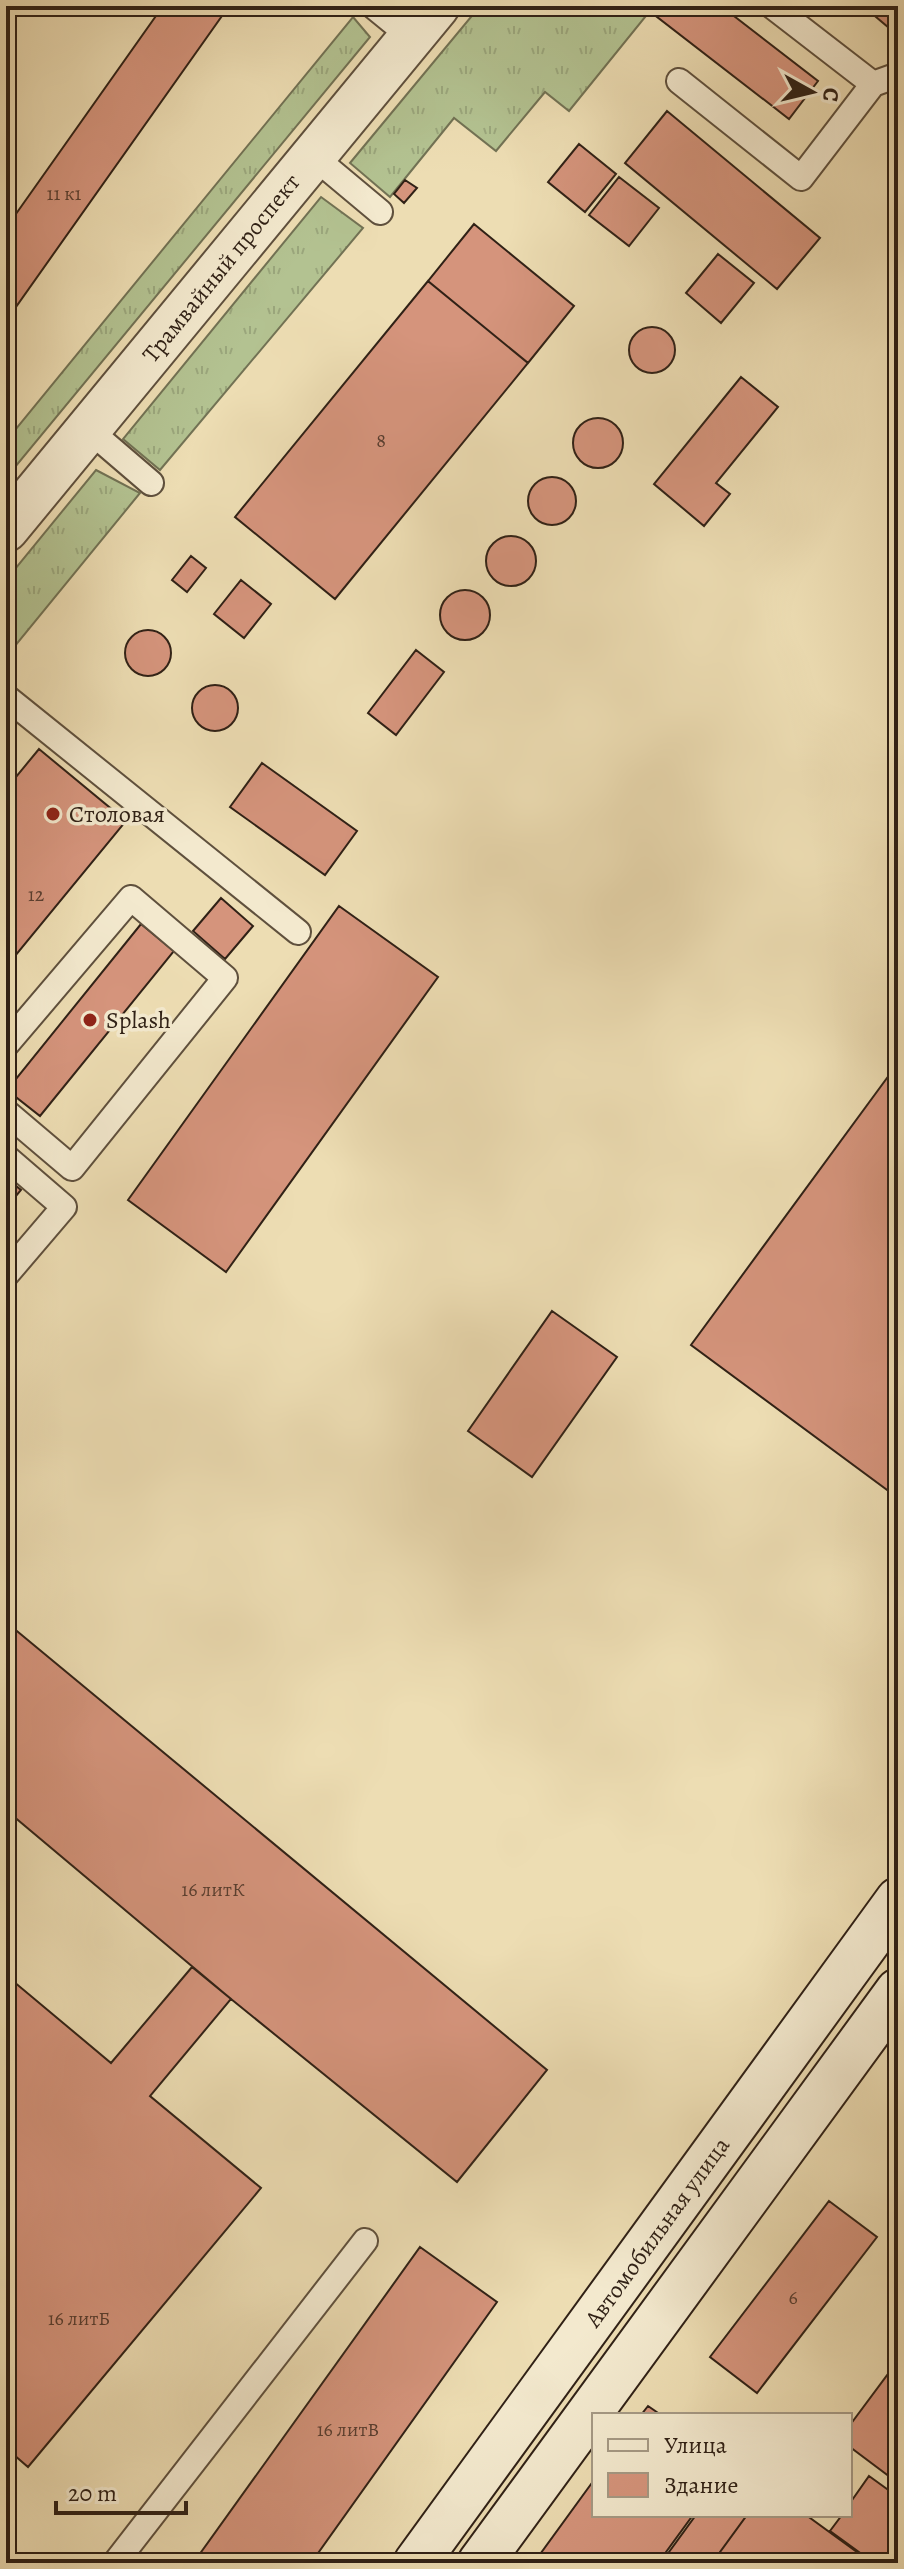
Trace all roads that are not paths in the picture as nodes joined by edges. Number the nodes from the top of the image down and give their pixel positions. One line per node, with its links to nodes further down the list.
1 (373, 6): 3 (lane)
2 (772, 6): 6 (lane)
3 (424, 22): 7 (main road, Трамвайный проспект)
4 (898, 75): 6 (lane)
5 (679, 81): 6 (lane)
6 (873, 84)
7 (313, 156): 8 (lane); 9 (main road, Трамвайный проспект)
8 (380, 212)
9 (88, 429): 10 (lane); 11 (main road, Трамвайный проспект)
10 (151, 483)
11 (6, 529)
12 (6, 697): 13 (lane)
13 (298, 932)
14 (6, 1045): 15 (lane)
15 (6, 1112)
16 (6, 1157): 17 (lane)
17 (6, 1275)
18 (898, 1900): 22 (main road, Автомобильная улица)
19 (898, 1991): 23 (main road)
20 (365, 2241): 21 (lane)
21 (115, 2563)
22 (416, 2563)
23 (480, 2563)

